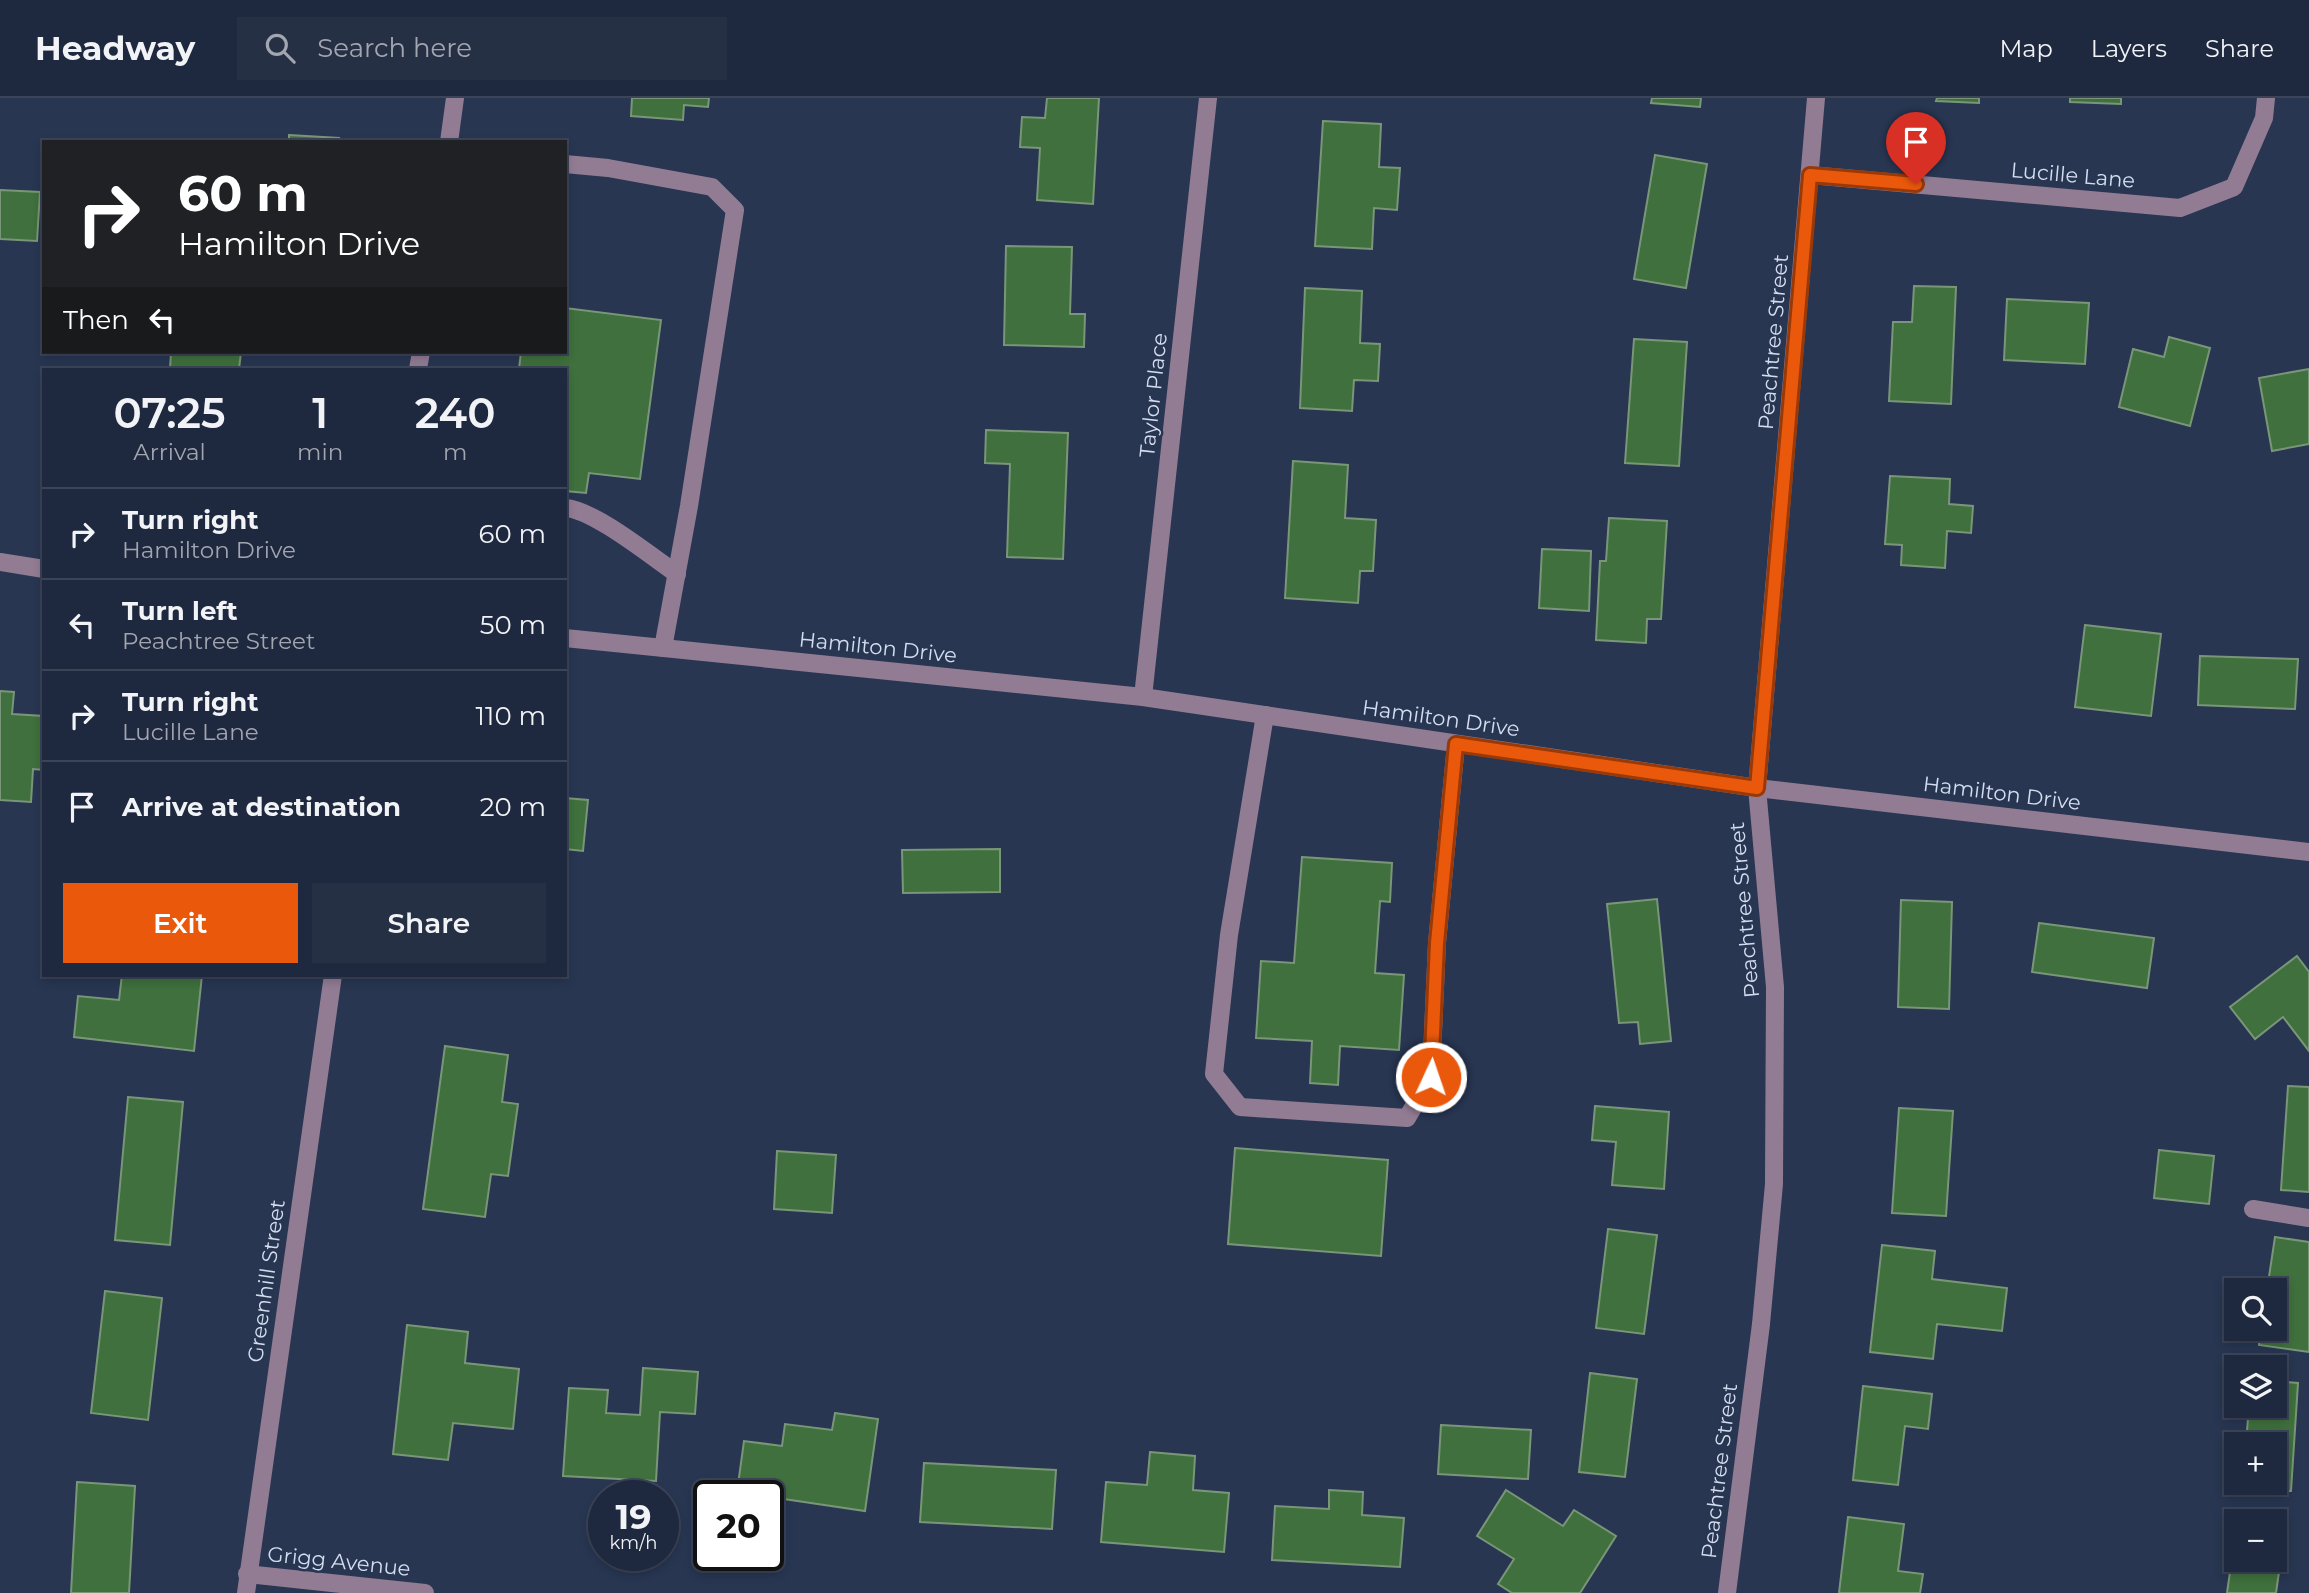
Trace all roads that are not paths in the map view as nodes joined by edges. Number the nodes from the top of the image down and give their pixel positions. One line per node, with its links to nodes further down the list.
1 (455, 98): 5 (street)
2 (1208, 98): 14 (street, Taylor Place)
3 (1816, 98): 7 (street, Peachtree Street)
4 (2266, 98): 7 (street, Lucille Lane)
5 (449, 140)
6 (567, 164): 11 (street)
7 (1810, 175): 17 (street, Peachtree Street)
8 (567, 508): 11 (street)
9 (0, 562): 10 (street)
10 (42, 569)
11 (677, 573): 13 (street)
12 (567, 638): 13 (street, Hamilton Drive)
13 (663, 648): 14 (street, Hamilton Drive)
14 (1143, 697): 15 (street, Hamilton Drive)
15 (1265, 715): 16 (street, Hamilton Drive); 16 (street)
16 (1456, 744): 17 (street, Hamilton Drive)
17 (1757, 788): 18 (street, Hamilton Drive); 25 (street, Peachtree Street)
18 (2309, 852)
19 (333, 977): 22 (street, Greenhill Street)
20 (2253, 1209): 21 (street)
21 (2309, 1217)
22 (247, 1574): 23 (street, Greenhill Street); 24 (street, Grigg Avenue)
23 (246, 1593)
24 (425, 1593)
25 (1727, 1593)

